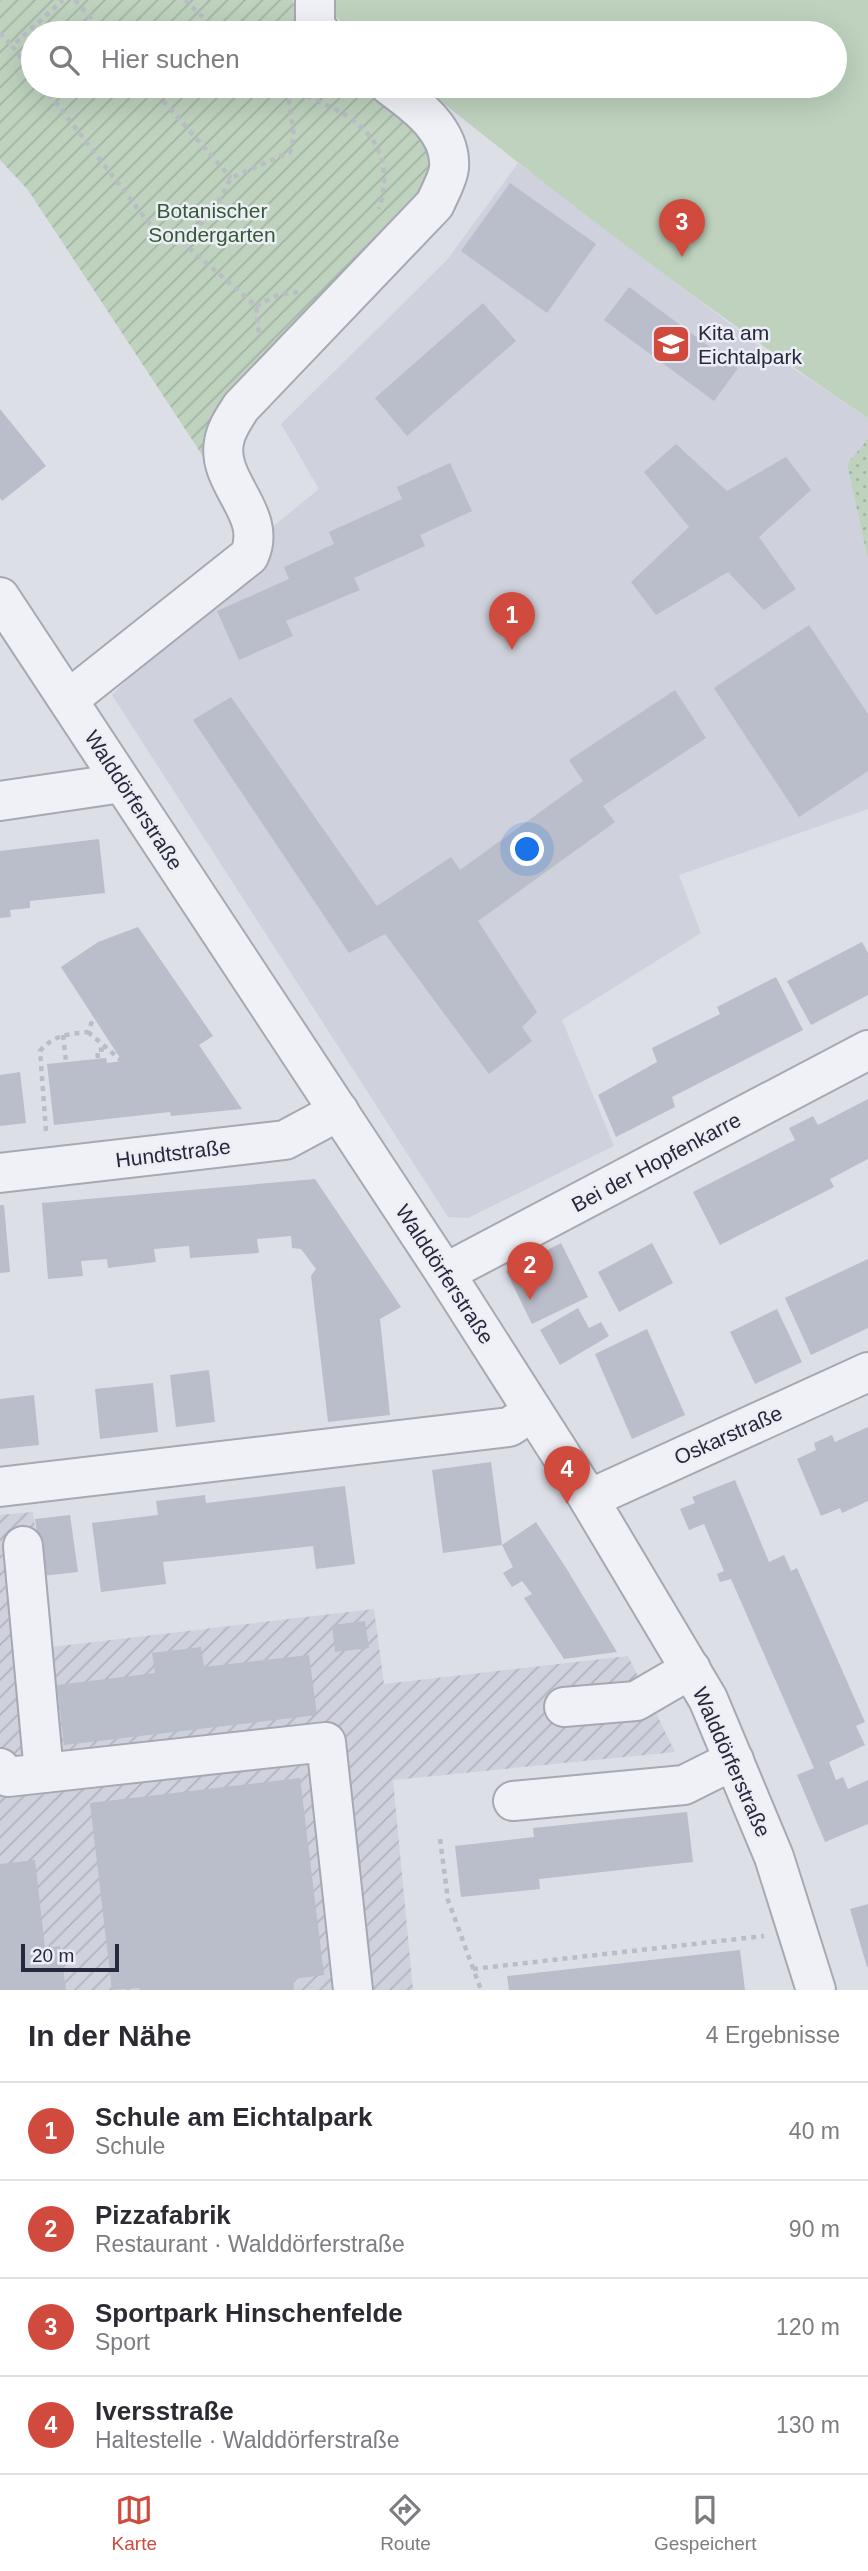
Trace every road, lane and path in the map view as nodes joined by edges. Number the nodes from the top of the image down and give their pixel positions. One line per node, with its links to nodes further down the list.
1 (63, 0): 5 (path)
2 (75, 0): 6 (path)
3 (185, 0): 7 (path)
4 (314, 0): 8 (street)
5 (40, 21)
6 (93, 21)
7 (207, 21)
8 (315, 21)
9 (0, 33): 11 (path)
10 (21, 38): 11 (path)
11 (12, 46): 12 (path)
12 (21, 58)
13 (52, 98): 20 (path)
14 (161, 98): 18 (path)
15 (287, 98): 18 (path)
16 (309, 98): 19 (path)
17 (406, 98): 25 (street)
18 (231, 178): 20 (path)
19 (377, 215)
20 (174, 235): 22 (path)
21 (310, 286): 22 (path)
22 (256, 306): 23 (path)
23 (259, 342)
24 (0, 597): 25 (street, Walddörferstraße)
25 (69, 699): 26 (street, Walddörferstraße)
26 (122, 782): 27 (street); 36 (street, Walddörferstraße)
27 (0, 801)
28 (94, 1016): 29 (path)
29 (88, 1032): 30 (path); 31 (path)
30 (63, 1035): 35 (path); 37 (path)
31 (110, 1049): 33 (path); 34 (path)
32 (868, 1050): 39 (street, Bei der Hopfenkarre)
33 (98, 1058)
34 (122, 1061)
35 (66, 1062)
36 (339, 1111): 37 (street, Hundtstraße); 39 (street, Walddörferstraße)
37 (50, 1167): 38 (street, Hundtstraße)
38 (0, 1173)
39 (444, 1273): 41 (street, Walddörferstraße)
40 (868, 1372): 43 (street, Oskarstraße)
41 (533, 1412): 42 (street); 43 (street, Walddörferstraße)
42 (0, 1487)
43 (589, 1499): 45 (street, Walddörferstraße)
44 (23, 1546): 49 (street)
45 (691, 1669): 46 (street); 47 (street, Walddörferstraße)
46 (564, 1707)
47 (734, 1760): 50 (street); 52 (street, Walddörferstraße)
48 (0, 1768): 49 (street)
49 (44, 1773): 54 (street)
50 (513, 1801)
51 (440, 1839): 53 (path)
52 (798, 1932): 53 (path); 56 (street, Walddörferstraße)
53 (472, 1969): 55 (path)
54 (353, 1990)
55 (481, 1990)
56 (816, 1990)

